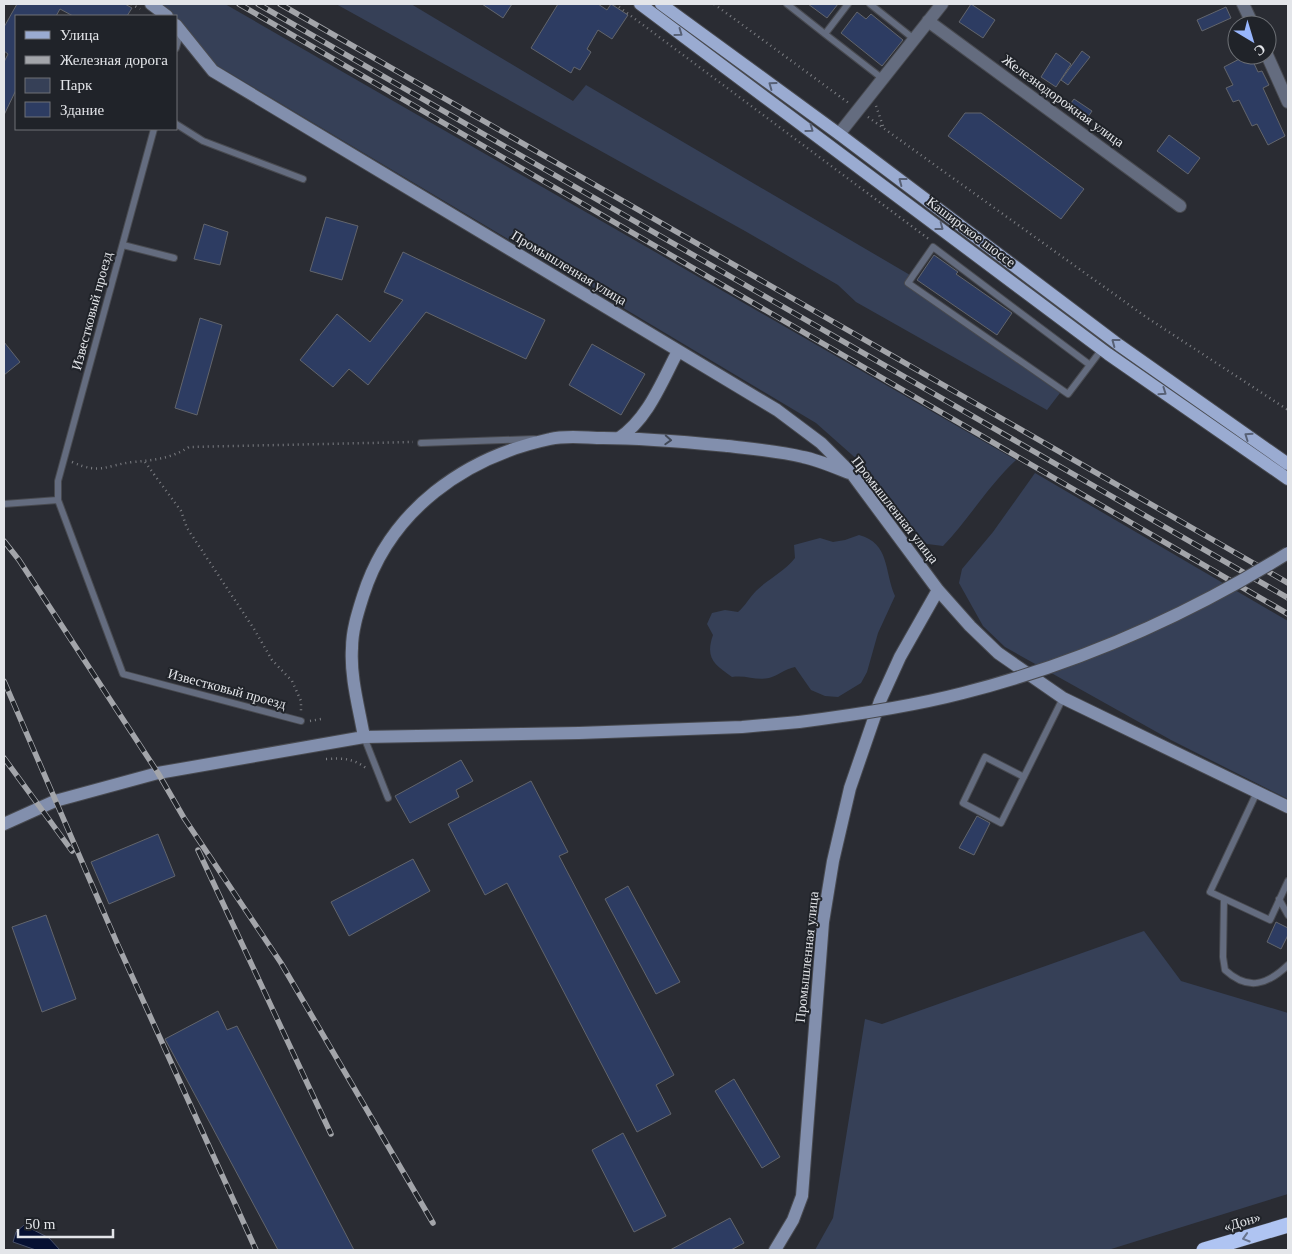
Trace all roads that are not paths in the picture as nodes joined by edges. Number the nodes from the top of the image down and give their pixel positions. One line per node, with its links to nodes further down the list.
1 (151, 4): 8 (street)
2 (640, 4): 23 (main road, Каширское шоссе, one-way to 23)
3 (661, 4): 18 (main road, Каширское шоссе, one-way to 3)
4 (787, 4): 11 (lane)
5 (848, 4): 11 (lane)
6 (870, 4): 12 (lane)
7 (942, 4): 9 (street)
8 (166, 15)
9 (928, 21): 12 (street); 20 (street, Железнодорожная улица)
10 (179, 28): 24 (street, Промышленная улица)
11 (825, 34): 14 (lane)
12 (914, 39): 14 (street)
13 (1271, 65): 15 (street)
14 (883, 79): 18 (street)
15 (1288, 102)
16 (178, 125): 19 (lane)
17 (154, 130): 21 (lane, Известковый проезд)
18 (839, 134): 29 (main road, Каширское шоссе, one-way to 18)
19 (303, 179)
20 (1180, 206)
21 (123, 245): 22 (lane); 32 (lane, Известковый проезд)
22 (174, 258)
23 (1102, 350): 25 (lane); 31 (main road, Каширское шоссе, one-way to 31)
24 (678, 351): 27 (street); 30 (street, Промышленная улица)
25 (1090, 365): 25 (lane)
26 (553, 438): 27 (street); 28 (lane); 38 (street)
27 (619, 438): 30 (street, one-way to 30)
28 (421, 443)
29 (1288, 464)
30 (852, 474): 35 (street, Промышленная улица)
31 (1288, 479)
32 (58, 500): 33 (lane); 37 (lane, Известковый проезд)
33 (4, 504)
34 (1288, 553): 38 (street, bridge)
35 (938, 590): 36 (street); 50 (street, Промышленная улица)
36 (1063, 698): 39 (lane); 40 (street)
37 (301, 721)
38 (364, 737): 41 (lane); 43 (street)
39 (1024, 777): 39 (lane)
40 (1257, 791): 42 (street); 45 (lane)
41 (388, 798)
42 (1288, 807)
43 (4, 824)
44 (1288, 881): 46 (lane)
45 (1224, 899): 46 (lane); 48 (lane)
46 (1279, 899): 47 (lane)
47 (1288, 915)
48 (1288, 964)
49 (1288, 1225): 51 (highway, «Дон», one-way to 51)
50 (775, 1250)
51 (1204, 1250)

